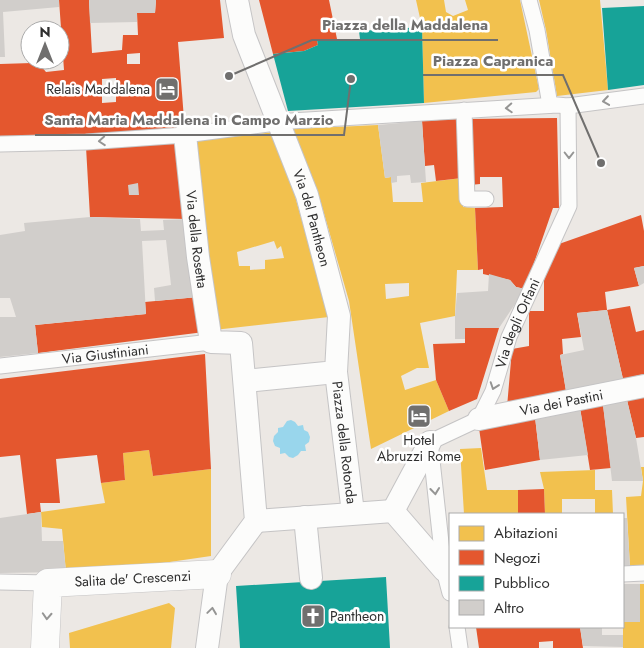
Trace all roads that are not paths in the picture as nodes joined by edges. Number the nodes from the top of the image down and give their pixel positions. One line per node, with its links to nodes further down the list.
1 (237, 0): 6 (street, Via del Pantheon)
2 (529, 0): 4 (lane, Via degli Orfani)
3 (644, 96): 4 (lane, one-way to 4)
4 (558, 105): 5 (lane, one-way to 5); 16 (lane, Via degli Orfani, one-way to 16)
5 (464, 110): 6 (lane); 9 (lane)
6 (284, 125): 7 (lane); 10 (street, Via del Pantheon)
7 (185, 135): 8 (lane, one-way to 8); 11 (street, Via della Rosetta)
8 (0, 144)
9 (486, 199)
10 (339, 316): 13 (street, Piazza della Rotonda)
11 (211, 342): 12 (lane, Via Giustiniani); 14 (street)
12 (0, 366)
13 (336, 372): 14 (street, Piazza della Rotonda); 19 (street, Piazza della Rotonda)
14 (244, 381): 21 (street)
15 (644, 386): 16 (street, Via dei Pastini)
16 (478, 419): 17 (lane)
17 (430, 442): 18 (street); 26 (lane, one-way to 26)
18 (393, 511): 19 (street, Piazza della Rotonda); 26 (street)
19 (353, 514): 20 (street, Piazza della Rotonda)
20 (305, 517): 21 (street, Piazza della Rotonda); 25 (street)
21 (256, 521): 22 (street)
22 (217, 574): 28 (street, Salita de' Crescenzi); 31 (street, one-way to 22)
23 (624, 574): 24 (lane)
24 (644, 574)
25 (311, 578)
26 (448, 580)
27 (0, 582): 28 (lane)
28 (48, 584): 30 (street, one-way to 30)
29 (457, 628): 32 (lane)
30 (45, 648)
31 (207, 648)
32 (460, 648)

